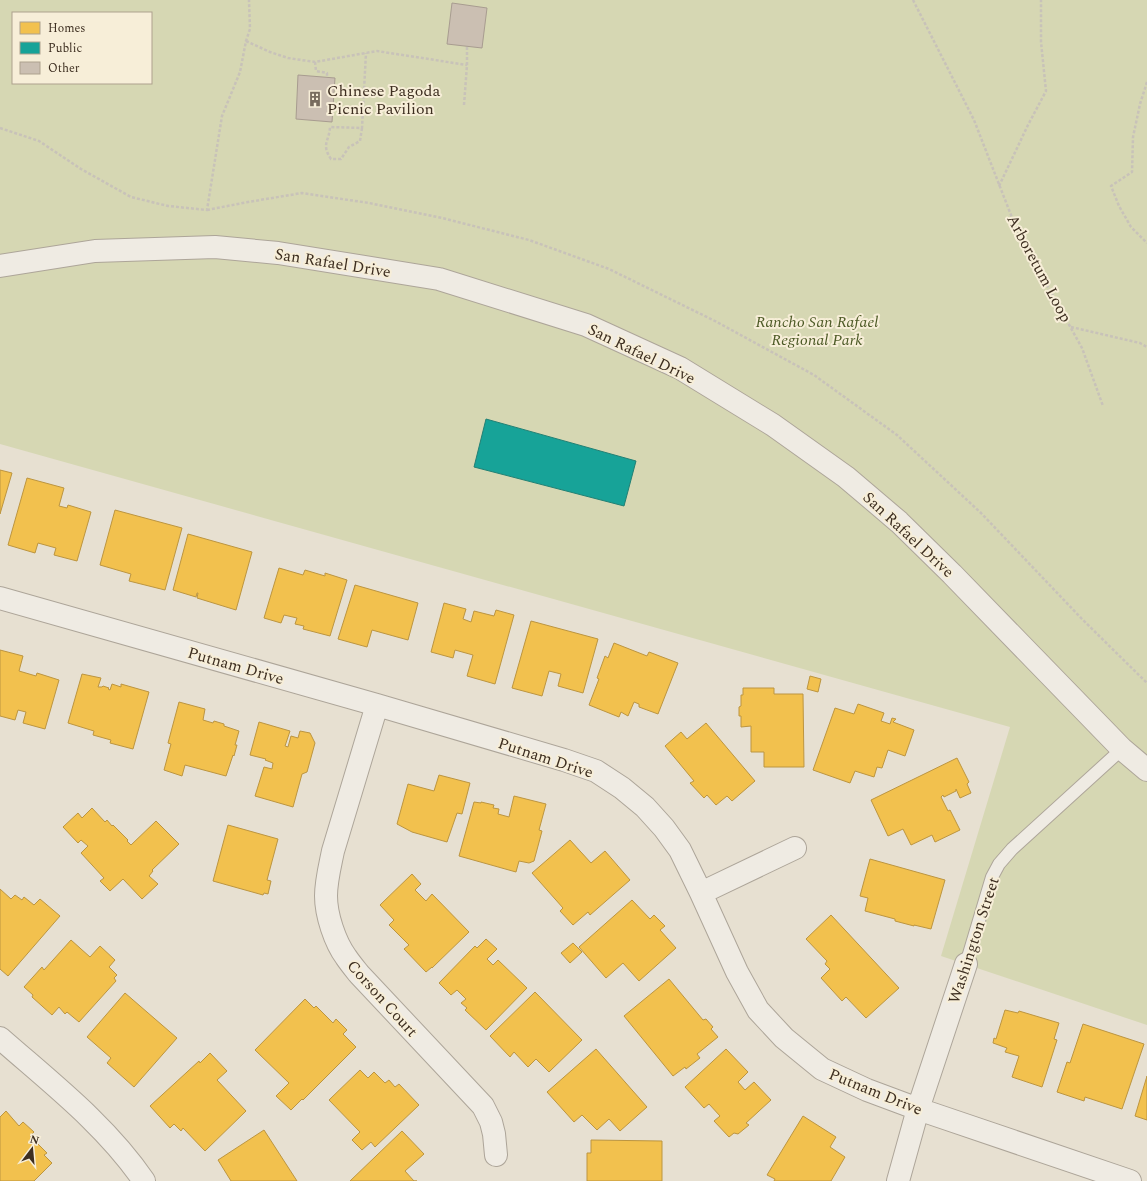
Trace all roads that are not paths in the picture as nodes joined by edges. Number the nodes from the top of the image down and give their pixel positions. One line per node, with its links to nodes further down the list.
1 (0, 266): 4 (street, San Rafael Drive)
2 (0, 598): 3 (street, Putnam Drive)
3 (377, 705): 7 (street, Putnam Drive); 11 (street, Corson Court)
4 (1122, 749): 5 (street, San Rafael Drive); 8 (lane, Washington Street)
5 (1147, 770)
6 (795, 848): 7 (street)
7 (701, 893): 10 (street, Putnam Drive)
8 (966, 964): 10 (street, Washington Street)
9 (0, 1038): 12 (street)
10 (918, 1109): 13 (street, Washington Street); 14 (street, Putnam Drive)
11 (496, 1155)
12 (144, 1181)
13 (898, 1181)
14 (1130, 1181)

